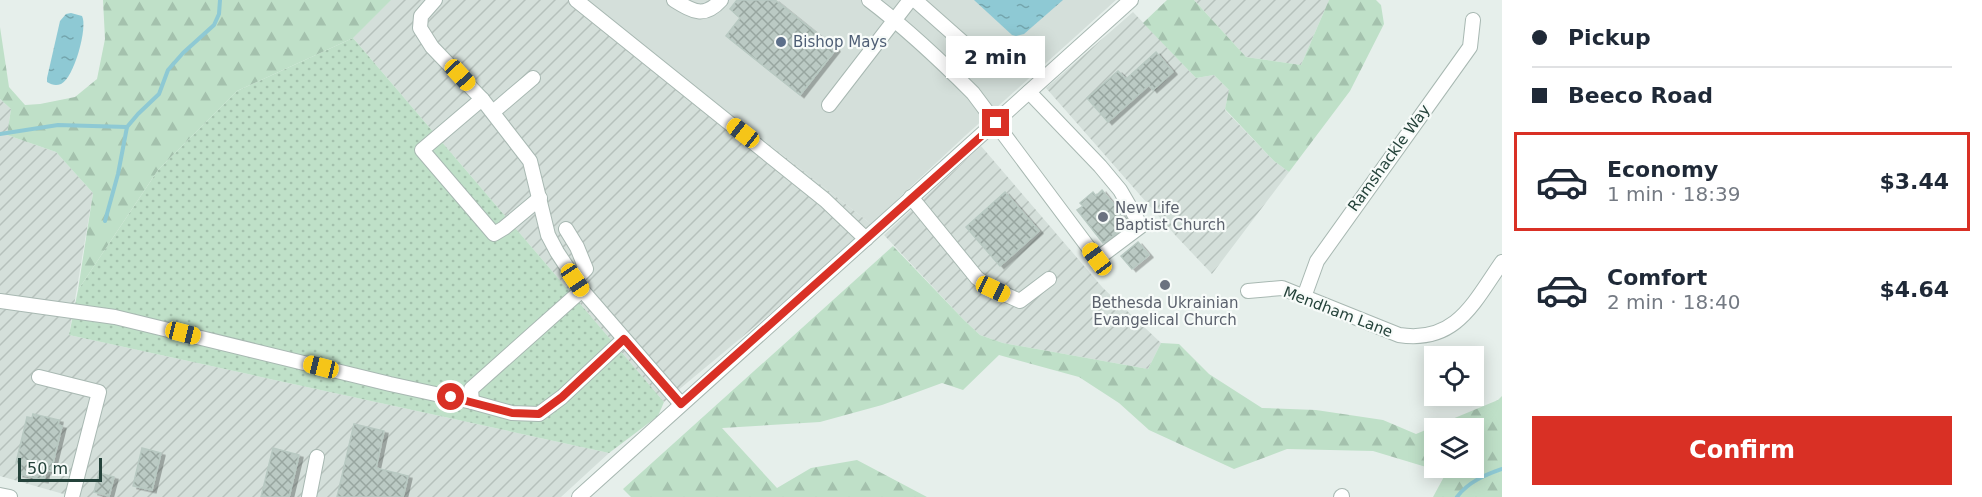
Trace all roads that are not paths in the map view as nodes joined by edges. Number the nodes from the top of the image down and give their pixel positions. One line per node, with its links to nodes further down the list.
1 (435, 0): 14 (street)
2 (576, 0): 21 (street)
3 (674, 0): 4 (street)
4 (721, 0)
5 (869, 0): 9 (street)
6 (910, 0): 9 (street)
7 (915, 0): 11 (street)
8 (1131, 0): 13 (street)
9 (894, 20): 15 (street); 17 (street)
10 (1473, 20): 26 (street, Ramshackle Way)
11 (976, 54)
12 (533, 78): 16 (street)
13 (1029, 92): 17 (street); 17 (street)
14 (482, 99): 16 (street); 19 (street)
15 (829, 105)
16 (493, 112): 19 (street)
17 (996, 123): 18 (street)
18 (911, 197): 21 (street); 23 (street)
19 (540, 198): 24 (street)
20 (566, 229): 24 (street)
21 (866, 239): 31 (street)
22 (1502, 262): 26 (street, Mendham Lane)
23 (1049, 279)
24 (578, 285): 28 (street); 30 (street)
25 (1248, 291): 26 (street, Mendham Lane)
26 (1304, 297)
27 (0, 301): 30 (street)
28 (624, 339): 30 (street); 31 (street)
29 (39, 377): 35 (street)
30 (472, 402)
31 (681, 404): 37 (street)
32 (317, 457): 36 (street)
33 (0, 495): 34 (street)
34 (10, 497)
35 (72, 497)
36 (309, 497)
37 (579, 497)

